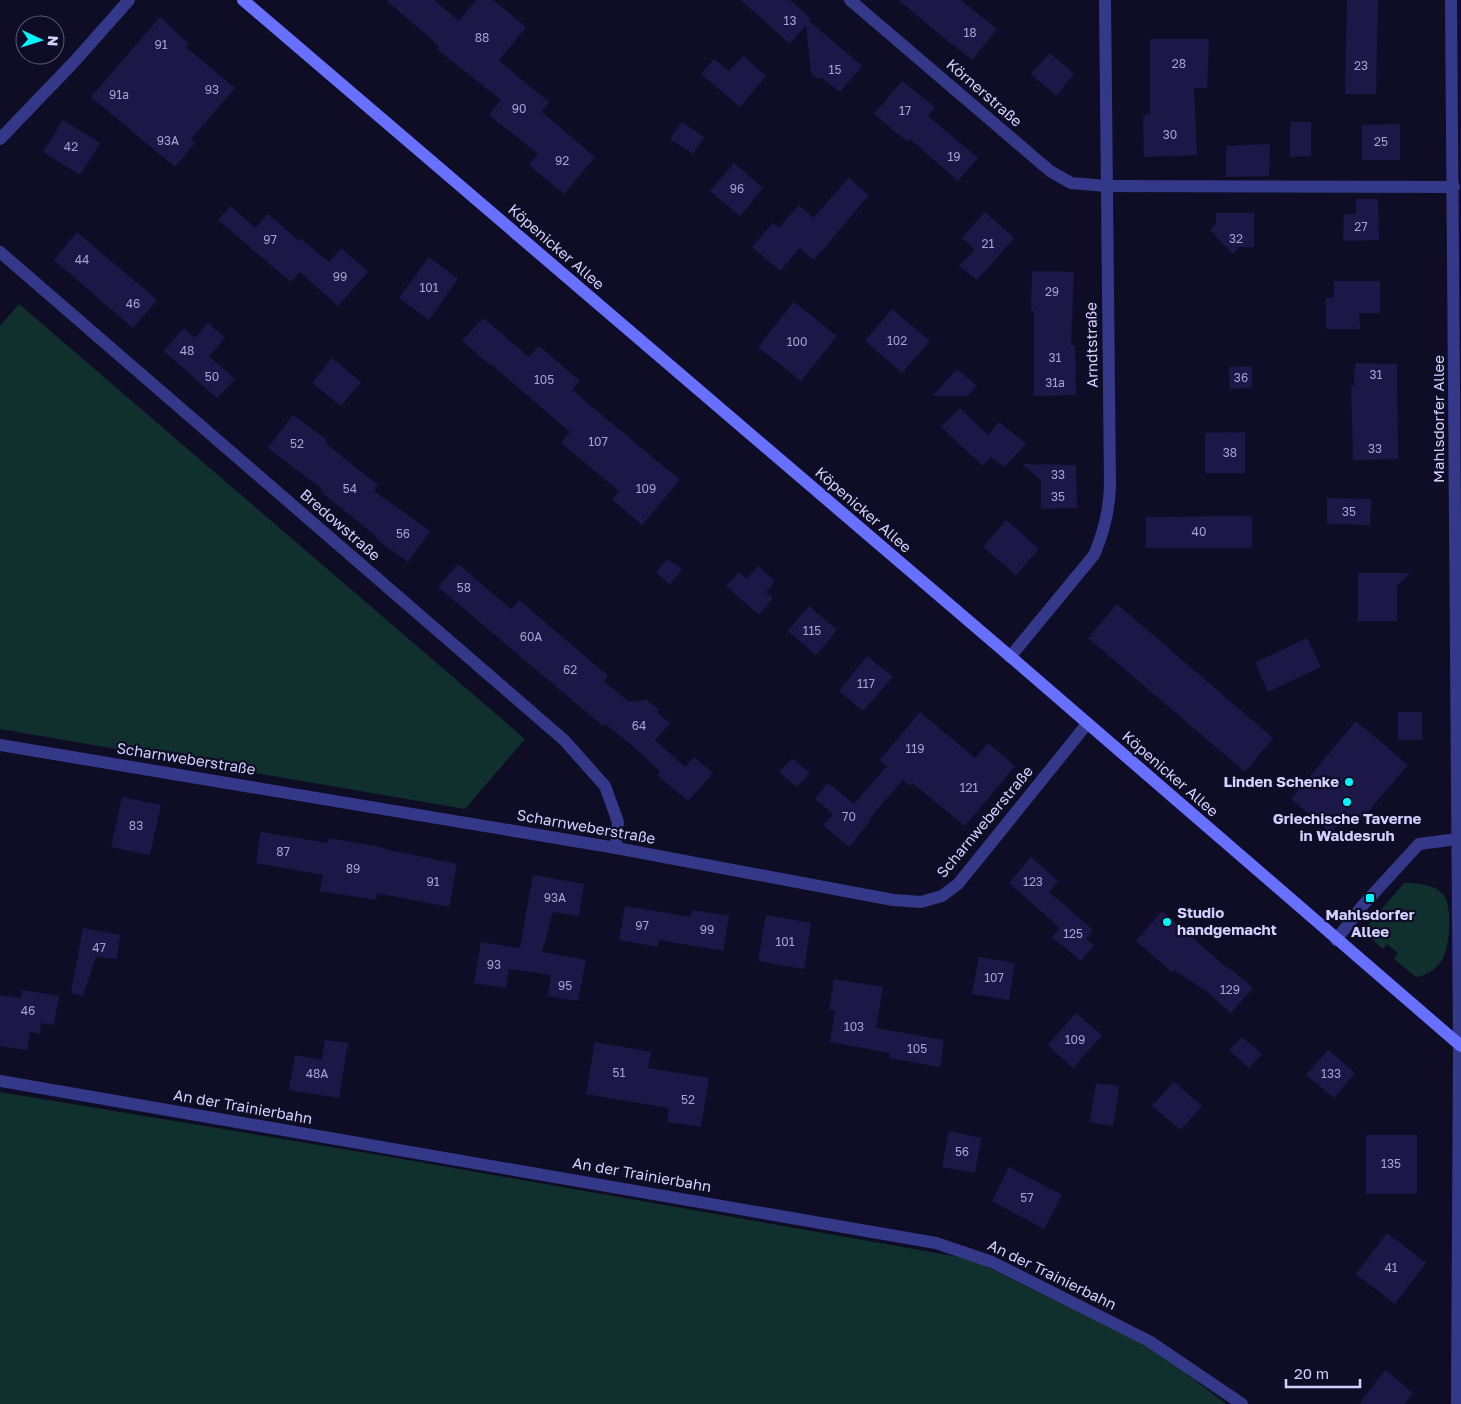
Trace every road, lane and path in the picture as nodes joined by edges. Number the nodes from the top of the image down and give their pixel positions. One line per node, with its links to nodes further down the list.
1 (129, 0): 6 (street)
2 (243, 0): 10 (street, Köpenicker Allee)
3 (850, 0): 7 (street, Körnerstraße)
4 (1105, 0): 7 (street, Arndtstraße)
5 (1452, 0): 8 (street, Mahlsdorfer Allee)
6 (0, 139)
7 (1106, 186): 8 (street, Körnerstraße); 10 (street, Arndtstraße)
8 (1454, 187): 13 (street, Mahlsdorfer Allee)
9 (0, 252): 14 (street, Bredowstraße)
10 (1010, 657): 11 (street, Köpenicker Allee)
11 (1087, 724): 14 (street, Scharnweberstraße); 15 (street, Köpenicker Allee)
12 (0, 745): 14 (street, Scharnweberstraße)
13 (1457, 838): 15 (street); 16 (street, Mahlsdorfer Allee)
14 (616, 848)
15 (1336, 940): 16 (street, Köpenicker Allee)
16 (1460, 1045): 19 (street, Mahlsdorfer Allee)
17 (0, 1081): 18 (street, An der Trainierbahn)
18 (1242, 1404)
19 (1457, 1404)

